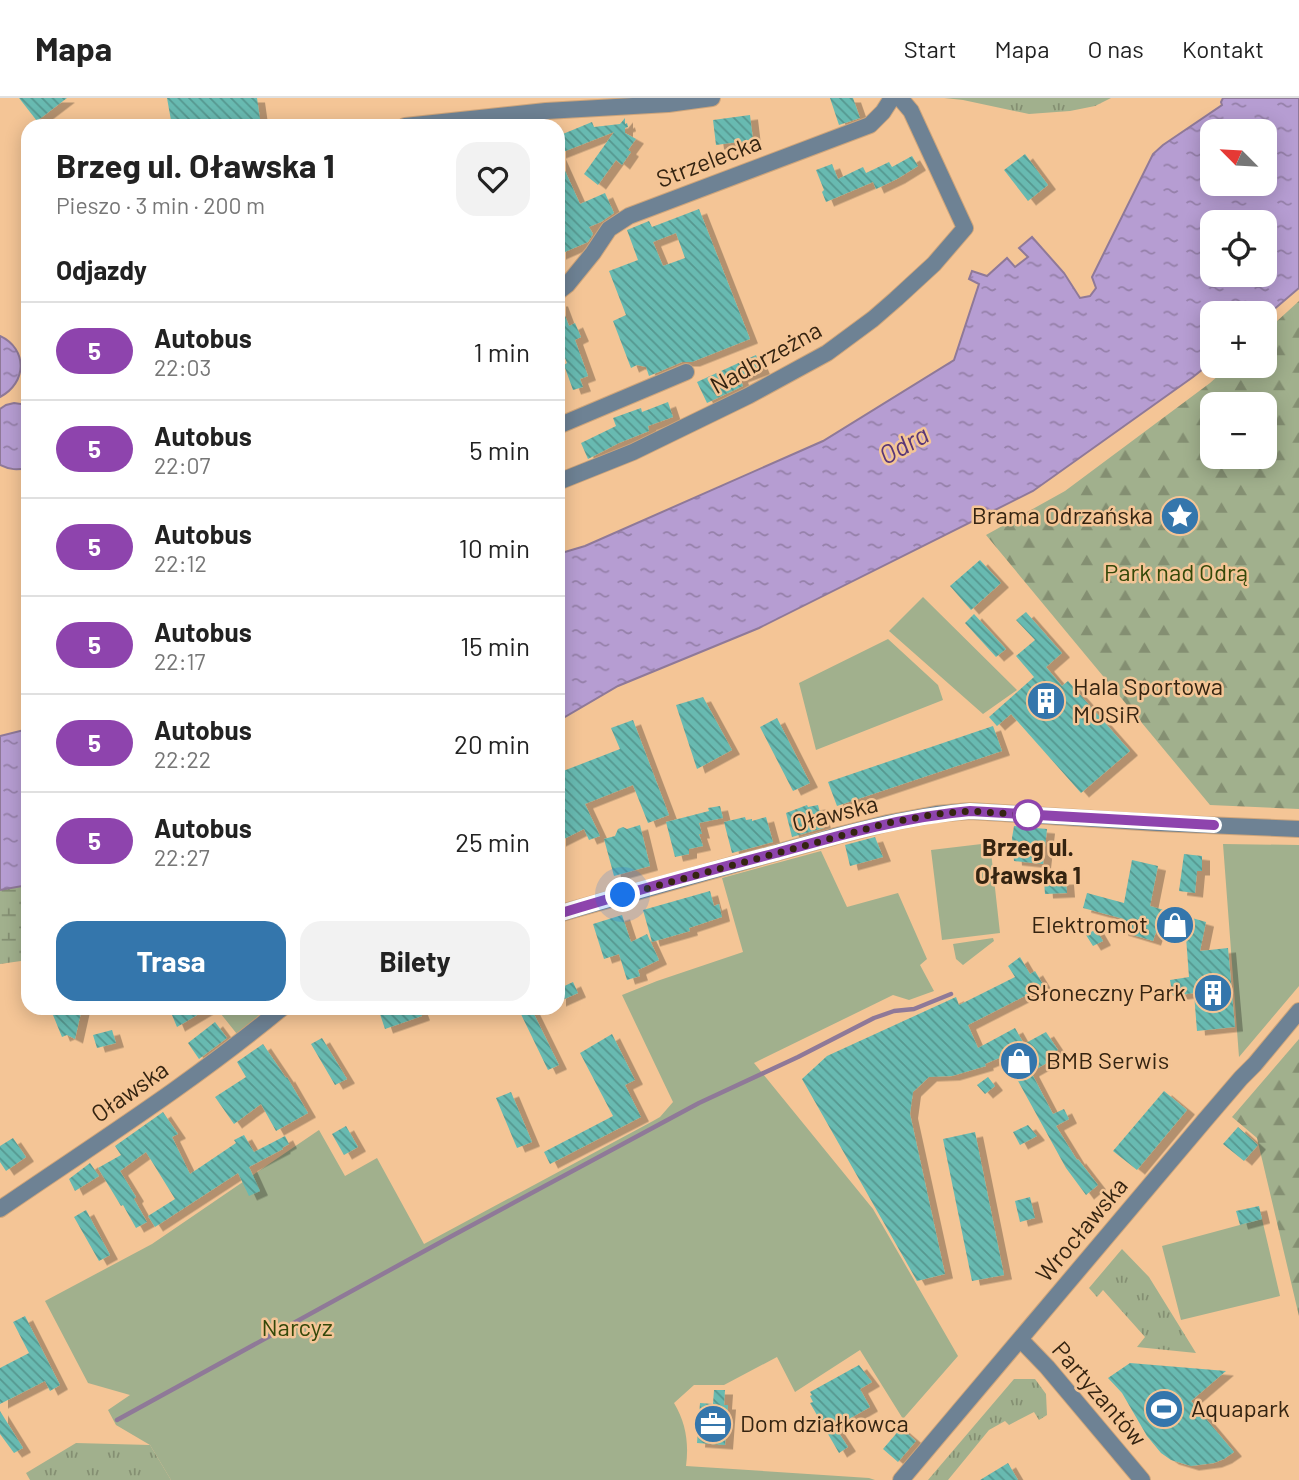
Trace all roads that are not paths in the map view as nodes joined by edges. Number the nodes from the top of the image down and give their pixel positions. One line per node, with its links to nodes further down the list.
1 (712, 98): 4 (street)
2 (892, 98): 5 (street, Strzelecka)
3 (900, 98): 8 (street, Nadbrzeżna)
4 (476, 119)
5 (565, 287)
6 (686, 372): 7 (street)
7 (565, 423)
8 (565, 479)
9 (1299, 829): 10 (street, Oławska)
10 (565, 912)
11 (1299, 1011): 14 (street, Wrocławska)
12 (274, 1015): 13 (street, Oławska)
13 (0, 1209)
14 (1020, 1339): 15 (street, Wrocławska); 16 (street, Partyzantów)
15 (901, 1480)
16 (1142, 1480)

